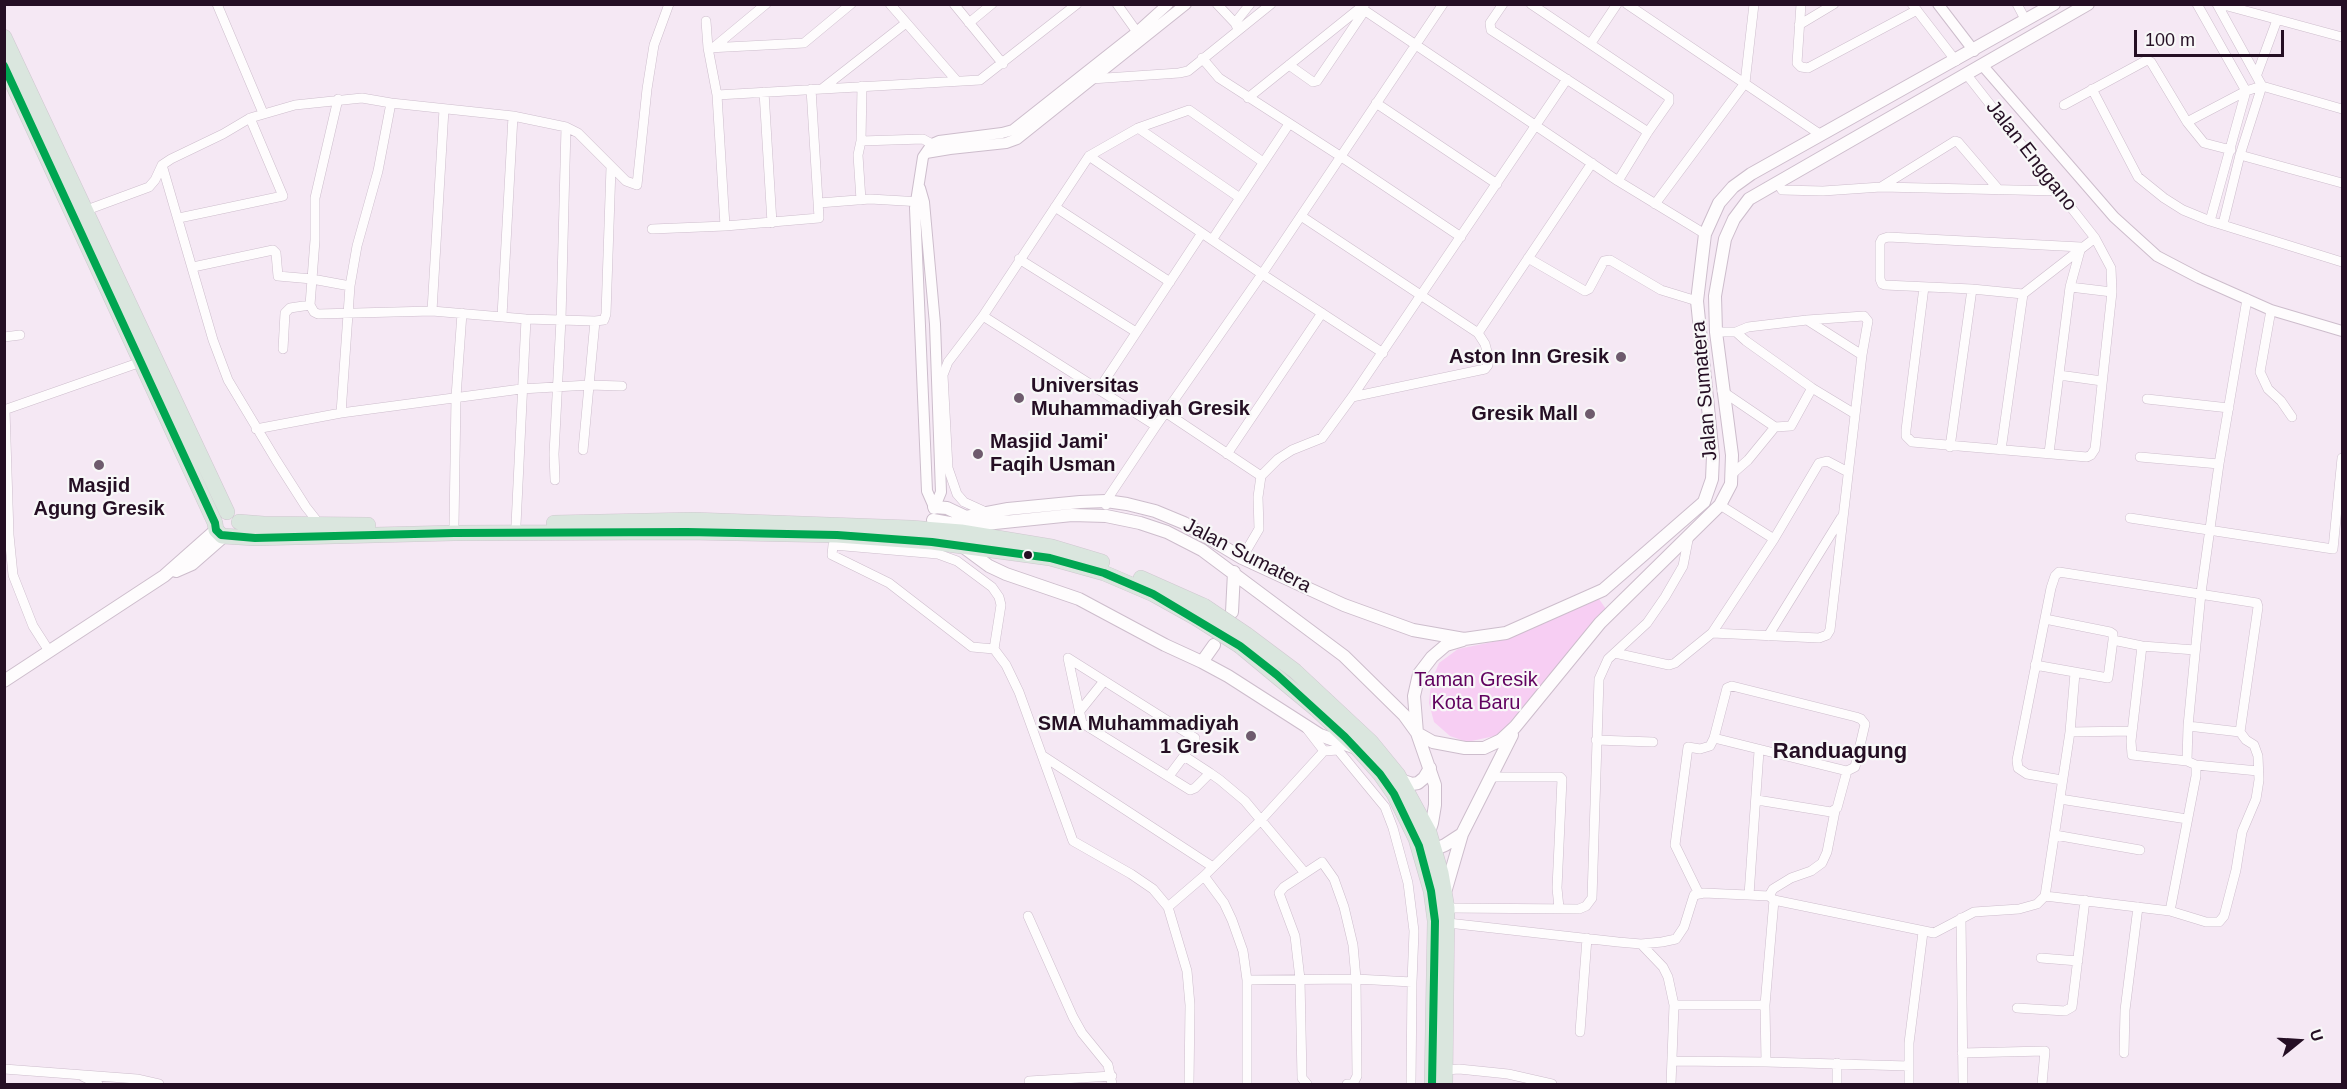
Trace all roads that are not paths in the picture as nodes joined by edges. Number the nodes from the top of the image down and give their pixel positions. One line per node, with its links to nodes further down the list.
1 (217, 4): 73 (street)
2 (669, 4): 92 (street)
3 (766, 4): 43 (street)
4 (851, 4): 43 (street)
5 (890, 4): 34 (street)
6 (954, 4): 35 (street)
7 (992, 4): 35 (street)
8 (1077, 4): 48 (street)
9 (1117, 4): 38 (street)
10 (1168, 4): 38 (street)
11 (1186, 4): 53 (street)
12 (1217, 4): 37 (street)
13 (1250, 4): 37 (street)
14 (1271, 4): 37 (street)
15 (1443, 4): 41 (street)
16 (1503, 4): 54 (street)
17 (1531, 4): 42 (street)
18 (1617, 4): 42 (street)
19 (1627, 4): 56 (street)
20 (1754, 4): 56 (street)
21 (1801, 4): 36 (street)
22 (1834, 4): 36 (street)
23 (1938, 4): 44 (street)
24 (2017, 4): 33 (street)
25 (2054, 4): 33 (main road, Jalan Sumatera)
26 (2088, 4): 50 (main road, Jalan Sumatera)
27 (2197, 4): 63 (street)
28 (2218, 4): 31 (street); 51 (street)
29 (1364, 7): 41 (street); 49 (street); 49 (street)
30 (1914, 7): 36 (street); 46 (street)
31 (2277, 20): 40 (street); 51 (street)
32 (706, 21): 43 (street)
33 (2026, 21): 44 (main road, Jalan Sumatera)
34 (906, 23): 55 (street); 61 (street)
35 (969, 23): 48 (street)
36 (1799, 25)
37 (1236, 26): 45 (street)
38 (1137, 32): 84 (street)
39 (4, 37): 107 (highway)
40 (2343, 37)
41 (1415, 44): 69 (street); 78 (street)
42 (1591, 44): 81 (street)
43 (710, 48): 65 (street)
44 (1974, 51): 46 (main road, Jalan Sumatera)
45 (1202, 58): 53 (street); 66 (street)
46 (1956, 61): 82 (main road, Jalan Sumatera)
47 (4, 64): 59 (highway)
48 (1003, 64): 55 (street)
49 (1289, 65): 66 (street)
50 (1983, 66): 52 (main road, Jalan Sumatera); 135 (street)
51 (2257, 74): 58 (street)
52 (1967, 75): 93 (main road, Jalan Sumatera); 100 (street, Jalan Enggano)
53 (1091, 79): 84 (street)
54 (1568, 79): 78 (street); 81 (street)
55 (956, 80): 57 (street)
56 (1745, 83): 82 (street); 105 (street)
57 (862, 86): 61 (street); 83 (street)
58 (2262, 86): 63 (street); 72 (street); 85 (street)
59 (10, 89): 161 (highway)
60 (811, 89): 61 (street); 64 (street); 104 (street)
61 (823, 89)
62 (2092, 89): 70 (street); 76 (street); 110 (street)
63 (2246, 91): 76 (street); 85 (street)
64 (764, 92): 65 (street); 111 (street)
65 (717, 95): 113 (street)
66 (1248, 98): 77 (street)
67 (338, 99): 68 (street); 73 (street); 126 (street)
68 (391, 103): 71 (street); 128 (street)
69 (1376, 103): 88 (street); 97 (street)
70 (2064, 105)
71 (444, 109): 74 (street); 139 (street)
72 (2343, 109)
73 (263, 113): 75 (street)
74 (513, 116): 79 (street); 143 (street)
75 (250, 118): 91 (street); 109 (street)
76 (2187, 122): 85 (street)
77 (1289, 124): 88 (street); 89 (street)
78 (1536, 126): 90 (street); 97 (street)
79 (566, 127): 92 (street); 146 (street)
80 (1138, 128): 87 (street); 89 (street); 101 (street)
81 (1648, 132): 94 (street)
82 (1821, 135): 86 (main road, Jalan Sumatera)
83 (861, 141): 84 (street); 102 (street)
84 (931, 150): 103 (street)
85 (2236, 153): 96 (street); 110 (street); 112 (street)
86 (1786, 155): 93 (main road); 116 (main road, Jalan Sumatera)
87 (1089, 156): 106 (street); 115 (street)
88 (1340, 156): 108 (street); 117 (street)
89 (1263, 162): 101 (street)
90 (1592, 163): 94 (street); 121 (street)
91 (162, 165): 107 (street); 109 (street)
92 (611, 167): 148 (street)
93 (1796, 172): 95 (main road, Jalan Sumatera)
94 (1618, 181): 105 (street)
95 (1778, 183): 98 (street); 153 (main road, Jalan Sumatera)
96 (2343, 183)
97 (1497, 184): 117 (street)
98 (1881, 187): 99 (street); 99 (street)
99 (1999, 190): 100 (street)
100 (2059, 191): 118 (street, Jalan Enggano)
101 (1240, 198): 119 (street)
102 (861, 200): 103 (street); 104 (street)
103 (920, 202): 149 (street); 150 (street)
104 (819, 203): 111 (street)
105 (1655, 204): 116 (street)
106 (1054, 207): 122 (street); 127 (street)
107 (84, 211): 206 (highway)
108 (1301, 216): 125 (street); 134 (street)
109 (178, 218): 124 (street)
110 (2210, 221): 112 (street)
111 (772, 223): 113 (street)
112 (2223, 224): 123 (street)
113 (725, 226): 114 (street)
114 (652, 229)
115 (1202, 233): 119 (street); 127 (street)
116 (1705, 234): 136 (main road, Jalan Sumatera)
117 (1461, 237): 134 (street)
118 (2096, 237): 120 (street); 132 (street, Jalan Enggano)
119 (1212, 240): 125 (street)
120 (2081, 247): 129 (street); 130 (street); 133 (street)
121 (1528, 258): 136 (street); 155 (street)
122 (1019, 259): 144 (street); 152 (street)
123 (2343, 262)
124 (194, 267): 126 (street); 182 (street)
125 (1262, 274): 142 (street); 176 (street)
126 (312, 279): 128 (street); 137 (street)
127 (1170, 282): 152 (street)
128 (350, 286): 140 (street)
129 (1924, 287): 131 (street); 183 (street)
130 (2070, 287): 132 (street); 162 (street)
131 (1972, 289): 133 (street); 183 (street)
132 (2112, 292): 163 (street, Jalan Enggano)
133 (2023, 294): 185 (street)
134 (1422, 295): 155 (street); 159 (street)
135 (2247, 299): 138 (street); 174 (street)
136 (1697, 301): 217 (main road, Jalan Sumatera)
137 (310, 305): 140 (street); 158 (street)
138 (2271, 310): 151 (street); 179 (street)
139 (432, 311): 140 (street); 141 (street)
140 (348, 313): 177 (street)
141 (462, 313): 143 (street); 171 (street)
142 (1322, 313): 159 (street); 187 (street)
143 (502, 316): 145 (street)
144 (983, 316): 169 (street); 199 (street)
145 (526, 319): 146 (street); 168 (street)
146 (561, 319): 148 (street); 166 (street)
147 (1807, 320): 154 (street); 160 (street); 160 (street)
148 (595, 321): 164 (street)
149 (921, 324): 150 (street); 198 (street)
150 (934, 324): 198 (street)
151 (2343, 331)
152 (1137, 332): 169 (street)
153 (1716, 332): 154 (street); 170 (main road, Jalan Sumatera)
154 (1737, 332): 167 (street)
155 (1478, 333): 172 (street)
156 (20, 335): 157 (street)
157 (4, 337)
158 (283, 349)
159 (1383, 353): 172 (street)
160 (1862, 355): 178 (street)
161 (141, 362): 175 (street); 206 (highway)
162 (2058, 375): 163 (street); 186 (street)
163 (2102, 381): 186 (street, Jalan Enggano)
164 (589, 385): 165 (street); 166 (street); 184 (street)
165 (622, 386)
166 (559, 387): 168 (street); 194 (street)
167 (1812, 388): 178 (street); 181 (street)
168 (521, 389): 171 (street); 204 (street)
169 (1099, 389): 180 (street)
170 (1722, 391): 181 (street); 192 (main road, Jalan Sumatera)
171 (456, 397): 177 (street); 203 (street)
172 (1352, 397): 193 (street)
173 (2147, 399): 174 (street)
174 (2229, 408): 190 (street)
175 (5, 410): 196 (street)
176 (1165, 412): 180 (street); 187 (street)
177 (341, 413): 182 (street)
178 (1855, 414): 191 (street)
179 (2292, 417)
180 (1156, 426): 195 (street)
181 (1775, 427): 192 (street)
182 (256, 429): 207 (street)
183 (1950, 447): 185 (street)
184 (583, 450)
185 (2001, 450): 186 (street)
186 (2049, 453)
187 (1227, 454): 193 (street)
188 (2140, 457): 190 (street)
189 (2343, 458): 215 (street)
190 (2219, 464): 210 (street)
191 (1848, 472): 200 (street); 213 (street)
192 (1732, 474): 197 (main road, Jalan Sumatera)
193 (1261, 476): 216 (street)
194 (555, 480)
195 (1106, 501): 199 (main road, Jalan Sumatera); 201 (street); 216 (main road, Jalan Sumatera)
196 (6, 502): 233 (street)
197 (1720, 505): 211 (main road, Jalan Sumatera); 213 (street)
198 (934, 507): 199 (main road, Jalan Sumatera); 205 (street)
199 (988, 513)
200 (1843, 514): 225 (street); 225 (street)
201 (1106, 516): 205 (main road, Jalan Sumatera); 218 (main road, Jalan Sumatera)
202 (2130, 518): 210 (street)
203 (454, 525): 204 (highway); 207 (highway)
204 (516, 525): 208 (highway)
205 (933, 525): 209 (highway); 221 (highway)
206 (225, 526): 207 (highway); 208 (highway); 233 (main road)
207 (321, 526)
208 (670, 526): 209 (highway)
209 (741, 527): 212 (highway)
210 (2210, 529): 215 (street); 220 (street)
211 (1689, 535): 219 (main road, Jalan Sumatera); 234 (street)
212 (836, 539): 214 (highway); 231 (street); 231 (street)
213 (1774, 539): 224 (street)
214 (961, 546): 221 (highway); 235 (main road)
215 (2338, 550)
216 (1242, 558): 226 (main road, Jalan Sumatera)
217 (1631, 566): 219 (main road); 226 (main road, Jalan Sumatera)
218 (1234, 572): 222 (main road); 247 (main road, Jalan Sumatera)
219 (1642, 580): 243 (main road, Jalan Sumatera)
220 (2201, 593): 223 (street); 232 (street); 246 (street)
221 (1200, 612): 227 (highway, bridge)
222 (1232, 612)
223 (2045, 619): 228 (street); 236 (street)
224 (1712, 633): 225 (street); 234 (street)
225 (1768, 636)
226 (1464, 639): 247 (main road)
227 (1244, 640): 251 (highway); 263 (highway)
228 (2113, 640): 230 (street); 237 (street)
229 (1214, 645): 235 (main road)
230 (2142, 646): 232 (street); 244 (street)
231 (994, 649): 254 (street)
232 (2195, 650): 241 (street)
233 (49, 651): 238 (main road)
234 (1615, 653): 249 (street)
235 (1202, 662): 242 (main road)
236 (2035, 665): 237 (street); 264 (street)
237 (2075, 673): 245 (street)
238 (4, 681)
239 (1104, 681): 240 (street); 240 (street); 255 (street)
240 (1080, 712): 261 (street)
241 (2188, 726): 246 (street); 256 (street)
242 (1306, 728): 251 (main road); 252 (street)
243 (1515, 728): 247 (main road); 262 (main road)
244 (2132, 731): 245 (street); 256 (street)
245 (2070, 732): 264 (street)
246 (2240, 732): 259 (street)
247 (1417, 733): 257 (main road)
248 (1714, 738): 253 (street); 258 (street); 278 (street)
249 (1596, 740): 250 (street); 286 (street)
250 (1653, 742)
251 (1357, 748): 272 (highway)
252 (1324, 751): 268 (street); 298 (street)
253 (1759, 751): 258 (street); 265 (street)
254 (1043, 756): 275 (street); 283 (street)
255 (1184, 756): 260 (street); 261 (street)
256 (2192, 763): 259 (street); 269 (street)
257 (1430, 768): 263 (main road); 272 (main road)
258 (1847, 771): 267 (street)
259 (2258, 771): 287 (street)
260 (1210, 773): 261 (street); 268 (street)
261 (1169, 776)
262 (1491, 777): 270 (main road); 286 (street)
263 (1401, 780): 272 (highway)
264 (2062, 780): 266 (street)
265 (1757, 800): 267 (street); 279 (street)
266 (2060, 800): 269 (street); 271 (street)
267 (1835, 811): 281 (street)
268 (1262, 819): 275 (street); 276 (street)
269 (2187, 819): 287 (street)
270 (1462, 834): 274 (main road); 285 (main road)
271 (2055, 835): 273 (street); 280 (street)
272 (1422, 836): 274 (highway)
273 (2140, 850)
274 (1428, 852): 285 (highway); 322 (highway)
275 (1213, 867): 277 (street)
276 (1305, 873): 295 (street); 296 (street)
277 (1204, 876): 283 (street); 297 (street)
278 (1699, 894): 279 (street); 292 (street)
279 (1749, 895): 281 (street)
280 (2045, 896): 282 (street); 289 (street)
281 (1772, 898): 290 (street); 300 (street)
282 (2085, 900): 284 (street); 294 (street)
283 (1168, 907): 317 (street)
284 (2138, 907): 287 (street); 304 (street)
285 (1447, 908): 286 (street); 291 (street); 311 (highway)
286 (1559, 908)
287 (2170, 911)
288 (1028, 916): 312 (street)
289 (1961, 918): 290 (street); 303 (street)
290 (1923, 932): 308 (street)
291 (1587, 938): 292 (street); 302 (street)
292 (1641, 944): 299 (street)
293 (2041, 958): 294 (street)
294 (2078, 961): 301 (street)
295 (1300, 979): 296 (street); 297 (street); 319 (street)
296 (1356, 979): 298 (street); 320 (street)
297 (1247, 980): 318 (street)
298 (1412, 982): 321 (street)
299 (1674, 1005): 300 (street); 305 (street)
300 (1765, 1005): 306 (street)
301 (2017, 1008)
302 (1580, 1032)
303 (1962, 1053): 327 (street); 328 (street)
304 (2124, 1053)
305 (1672, 1061): 306 (street); 324 (street)
306 (1766, 1062): 307 (street)
307 (1836, 1063): 308 (street); 325 (street)
308 (1909, 1066): 326 (street)
309 (4, 1069): 310 (street)
310 (77, 1073): 315 (street); 316 (street)
311 (1446, 1077): 323 (street)
312 (1112, 1080): 314 (street)
313 (1029, 1081): 314 (street)
314 (1059, 1081)
315 (98, 1084)
316 (159, 1084)
317 (1189, 1084)
318 (1247, 1084)
319 (1306, 1084)
320 (1347, 1084)
321 (1411, 1084)
322 (1432, 1084)
323 (1552, 1084)
324 (1671, 1084)
325 (1837, 1084)
326 (1909, 1084)
327 (1963, 1084)
328 (2042, 1084)

